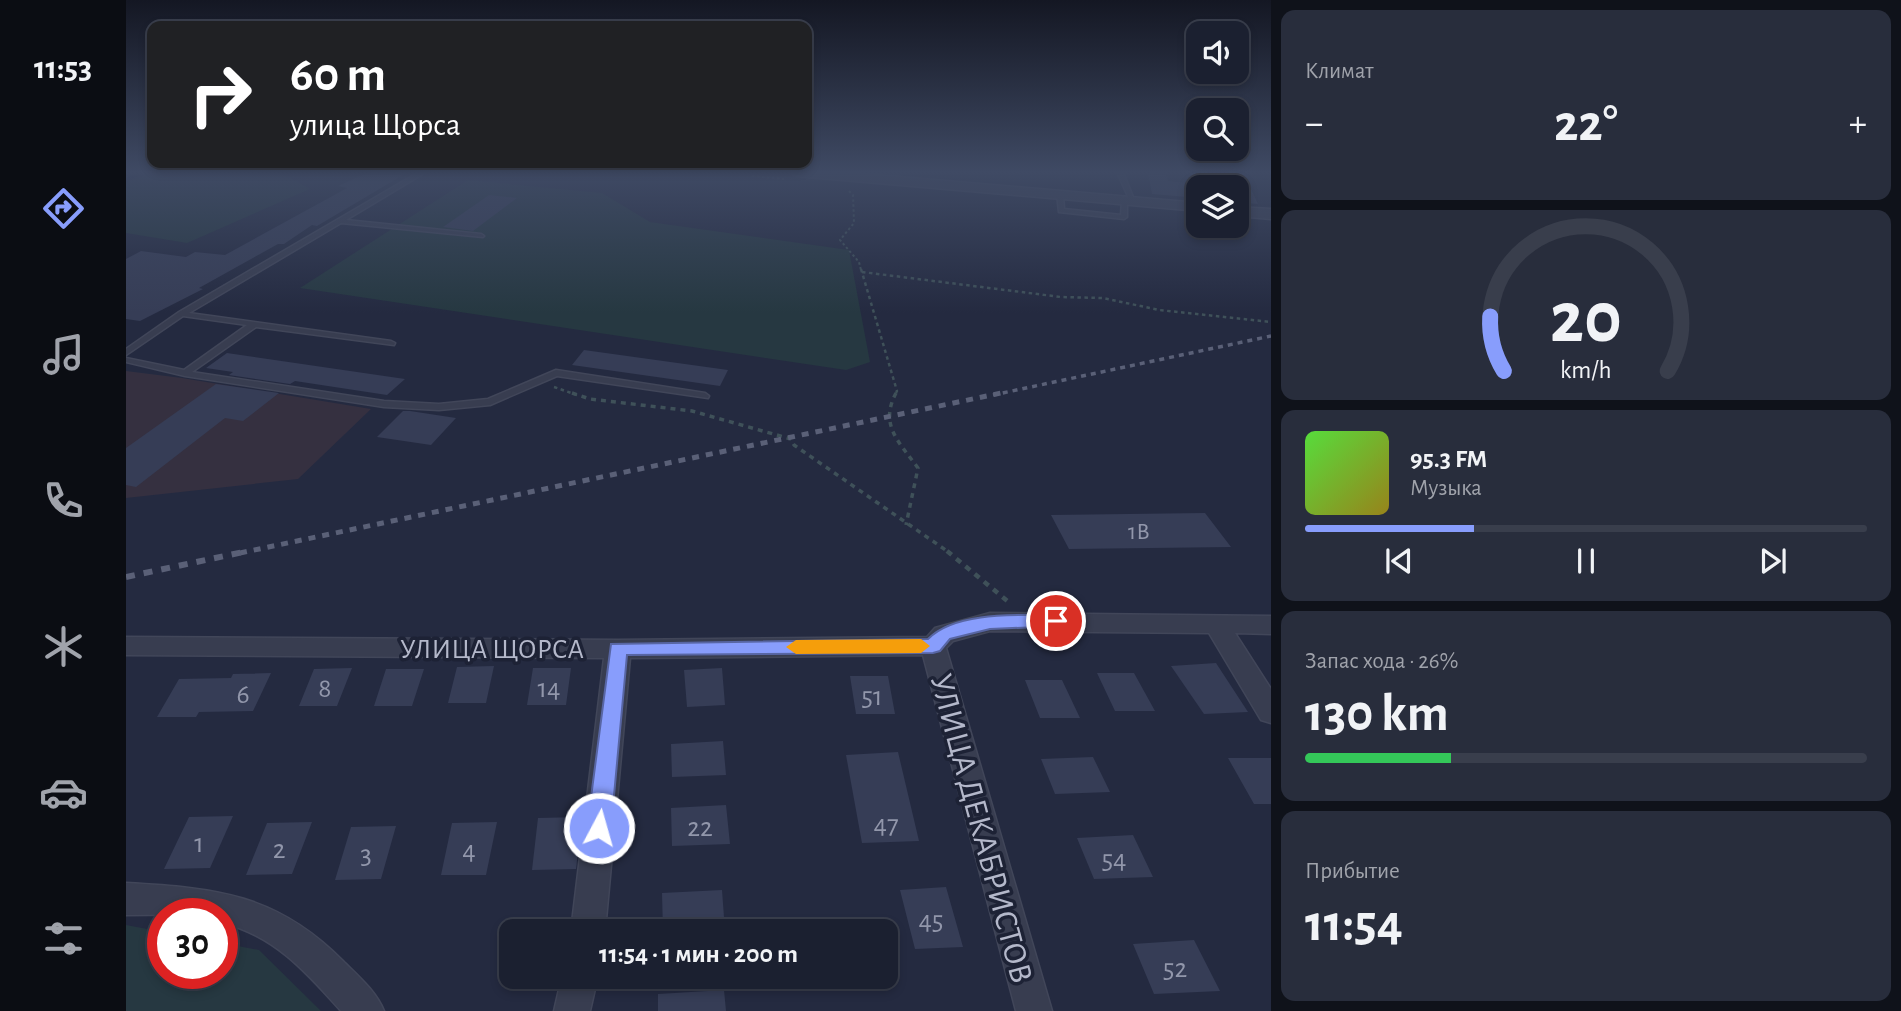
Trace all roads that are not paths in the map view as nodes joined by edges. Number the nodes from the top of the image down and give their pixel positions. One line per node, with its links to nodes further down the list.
1 (341, 220): 2 (lane); 3 (lane)
2 (481, 236)
3 (182, 314): 4 (lane); 6 (lane)
4 (253, 325): 5 (lane); 8 (lane)
5 (391, 343)
6 (126, 353)
7 (126, 360): 8 (lane)
8 (184, 373): 9 (lane)
9 (705, 396)
10 (1217, 625): 11 (street, УЛИЦА ЩОРСА); 12 (street, УЛИЦА ЩОРСА); 15 (street)
11 (1271, 625)
12 (933, 646): 13 (street, УЛИЦА ЩОРСА); 21 (street, УЛИЦА ДЕКАБРИСТОВ)
13 (618, 649): 14 (street, УЛИЦА ЩОРСА); 17 (street)
14 (129, 650)
15 (1271, 712)
16 (126, 899): 19 (street)
17 (589, 919)
18 (577, 989): 20 (street)
19 (366, 1011)
20 (572, 1011)
21 (1034, 1011)

